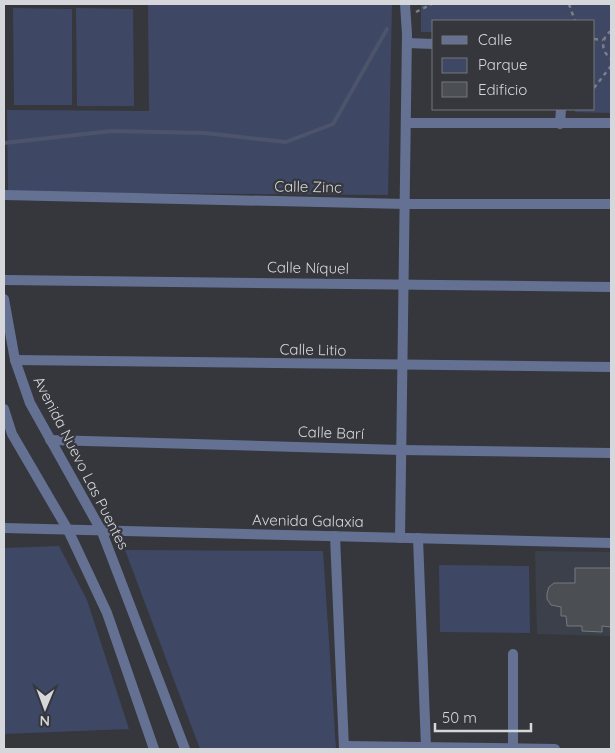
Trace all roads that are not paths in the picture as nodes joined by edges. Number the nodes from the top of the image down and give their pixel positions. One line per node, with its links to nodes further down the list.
1 (405, 4): 2 (street)
2 (407, 43): 3 (street); 5 (street)
3 (432, 44)
4 (561, 110): 7 (street)
5 (406, 123): 7 (street); 9 (street)
6 (611, 123): 7 (street)
7 (560, 124)
8 (4, 195): 9 (street, Calle Zinc)
9 (405, 204): 10 (street, Calle Zinc); 12 (street)
10 (611, 204)
11 (4, 280): 12 (street, Calle Níquel)
12 (404, 284): 13 (street, Calle Níquel); 16 (street)
13 (611, 286)
14 (4, 300): 15 (street, Avenida Nuevo Las Puentes)
15 (15, 360): 16 (street, Calle Litio); 20 (street, Avenida Nuevo Las Puentes)
16 (402, 366): 17 (street, Calle Litio); 21 (street)
17 (611, 367)
18 (4, 410): 19 (street)
19 (8, 434): 24 (street)
20 (50, 440): 21 (street, Calle Barí); 25 (street, Avenida Nuevo Las Puentes)
21 (401, 450): 22 (street, Calle Barí); 27 (street)
22 (611, 453)
23 (4, 528): 24 (street, Avenida Galaxia)
24 (68, 530): 25 (street, Avenida Galaxia); 34 (street)
25 (102, 532): 26 (street, Avenida Galaxia); 35 (street, Avenida Nuevo Las Puentes)
26 (335, 536): 27 (street, Avenida Galaxia); 31 (street)
27 (400, 538): 28 (street, Avenida Galaxia)
28 (418, 538): 29 (street, Avenida Galaxia); 32 (street)
29 (611, 543)
30 (513, 654): 33 (street)
31 (345, 747): 32 (street)
32 (426, 747): 33 (street)
33 (513, 748): 36 (street)
34 (154, 749)
35 (185, 749)
36 (555, 749)

